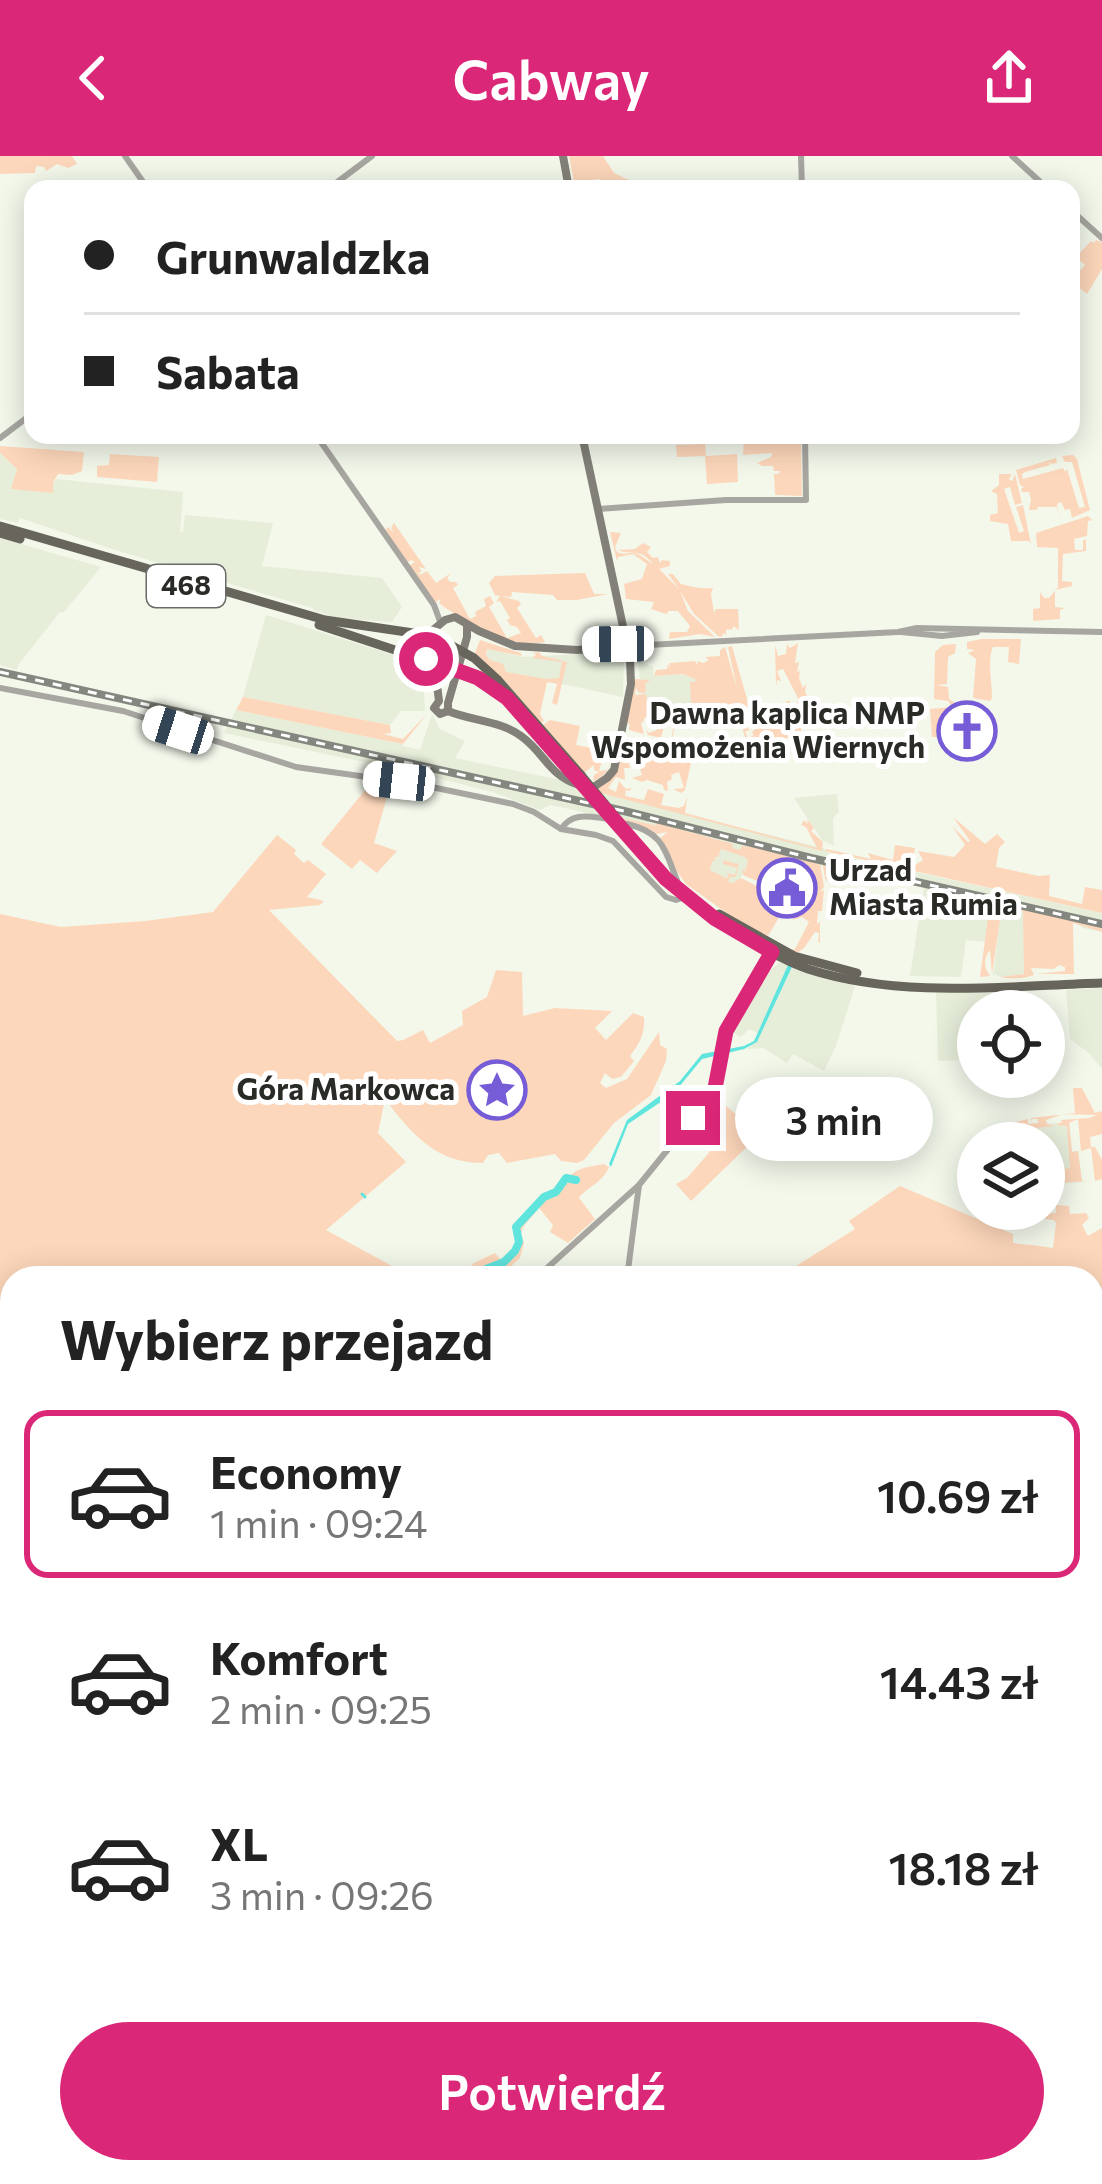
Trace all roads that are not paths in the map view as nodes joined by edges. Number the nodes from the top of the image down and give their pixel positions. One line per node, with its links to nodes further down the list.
1 (371, 156): 3 (street)
2 (1012, 156): 4 (street)
3 (340, 180)
4 (1038, 180)
5 (24, 420): 6 (street)
6 (0, 438)
7 (322, 444): 12 (street)
8 (584, 444): 10 (main road)
9 (805, 444): 10 (street)
10 (598, 509): 21 (main road)
11 (0, 530): 18 (main road, 468); 23 (main road, 468)
12 (434, 605): 13 (street); 15 (street)
13 (454, 617): 14 (main road); 15 (main road)
14 (466, 623): 16 (main road); 19 (main road)
15 (441, 624): 18 (main road); 20 (main road)
16 (479, 632): 19 (main road); 21 (main road)
17 (1102, 632): 21 (street)
18 (428, 635): 20 (main road, 468)
19 (467, 638): 22 (main road)
20 (440, 640): 22 (main road, 468); 23 (main road)
21 (628, 646): 28 (main road)
22 (462, 650): 24 (main road); 27 (main road, 468)
23 (437, 662): 24 (main road, 468); 26 (main road)
24 (458, 670): 26 (main road); 27 (main road, 468)
25 (0, 688): 30 (street)
26 (445, 705): 27 (main road)
27 (579, 778): 29 (main road, 468, bridge)
28 (595, 786)
29 (620, 824): 30 (street); 31 (main road, 468); 31 (street); 32 (main road, 468)
30 (561, 829): 32 (street)
31 (679, 885): 33 (main road, 468)
32 (686, 897): 33 (main road, 468)
33 (774, 950): 34 (main road, 468); 35 (street)
34 (1102, 980)
35 (639, 1185): 36 (street); 37 (street)
36 (549, 1266)
37 (629, 1266)

